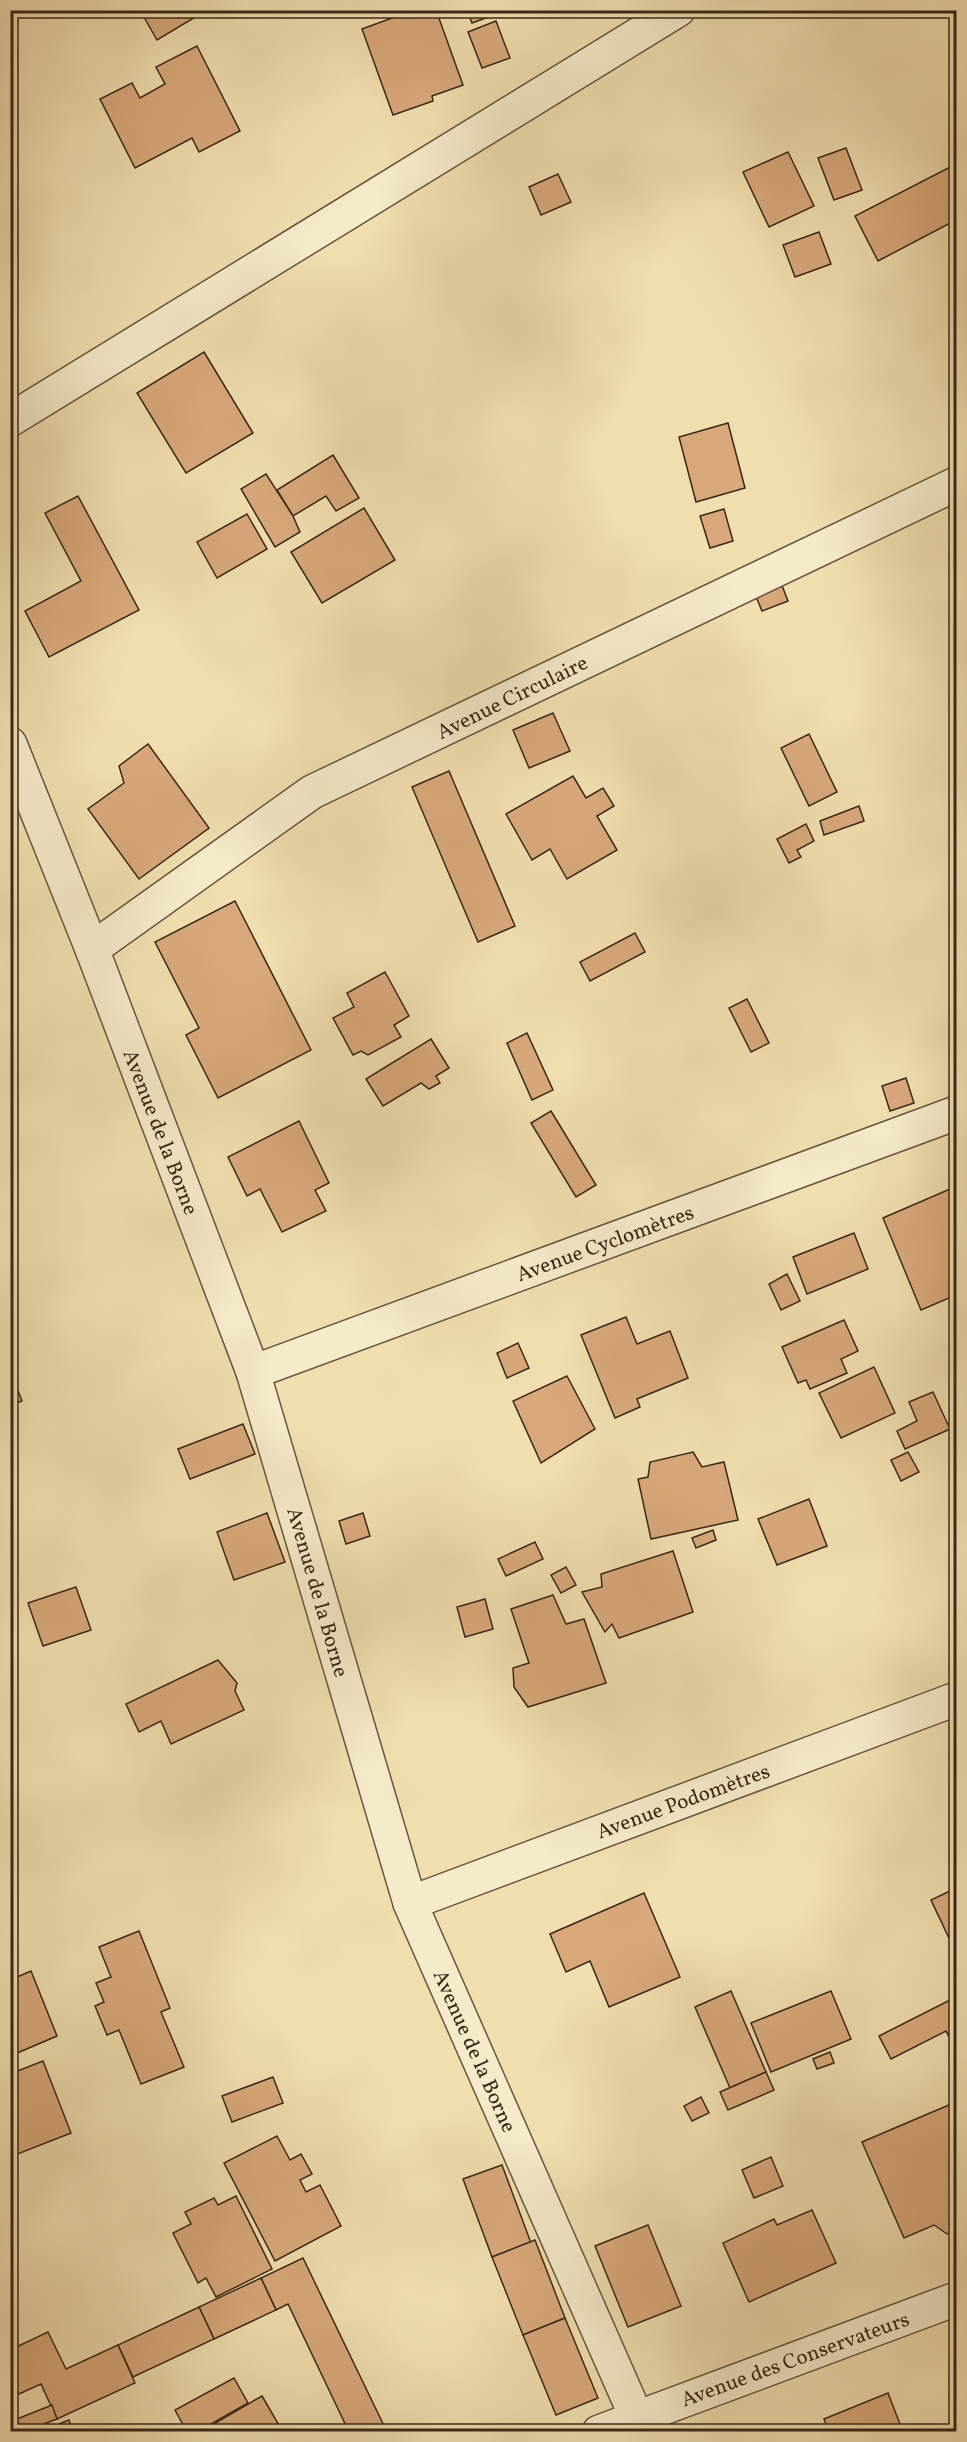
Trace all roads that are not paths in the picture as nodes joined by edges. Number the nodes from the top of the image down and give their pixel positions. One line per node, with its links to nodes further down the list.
1 (678, 10): 2 (street)
2 (10, 420)
3 (957, 484): 5 (street, Avenue Circulaire)
4 (10, 744): 5 (street, Avenue de la Borne)
5 (92, 949): 7 (street, Avenue de la Borne)
6 (957, 1113): 7 (street, Avenue Cyclomètres)
7 (253, 1372): 9 (street, Avenue de la Borne)
8 (957, 1699): 9 (street, Avenue Podomètres)
9 (410, 1903): 11 (street, Avenue de la Borne)
10 (957, 2299): 11 (street, Avenue des Conservateurs)
11 (641, 2424): 12 (street, Avenue des Conservateurs)
12 (599, 2432)

